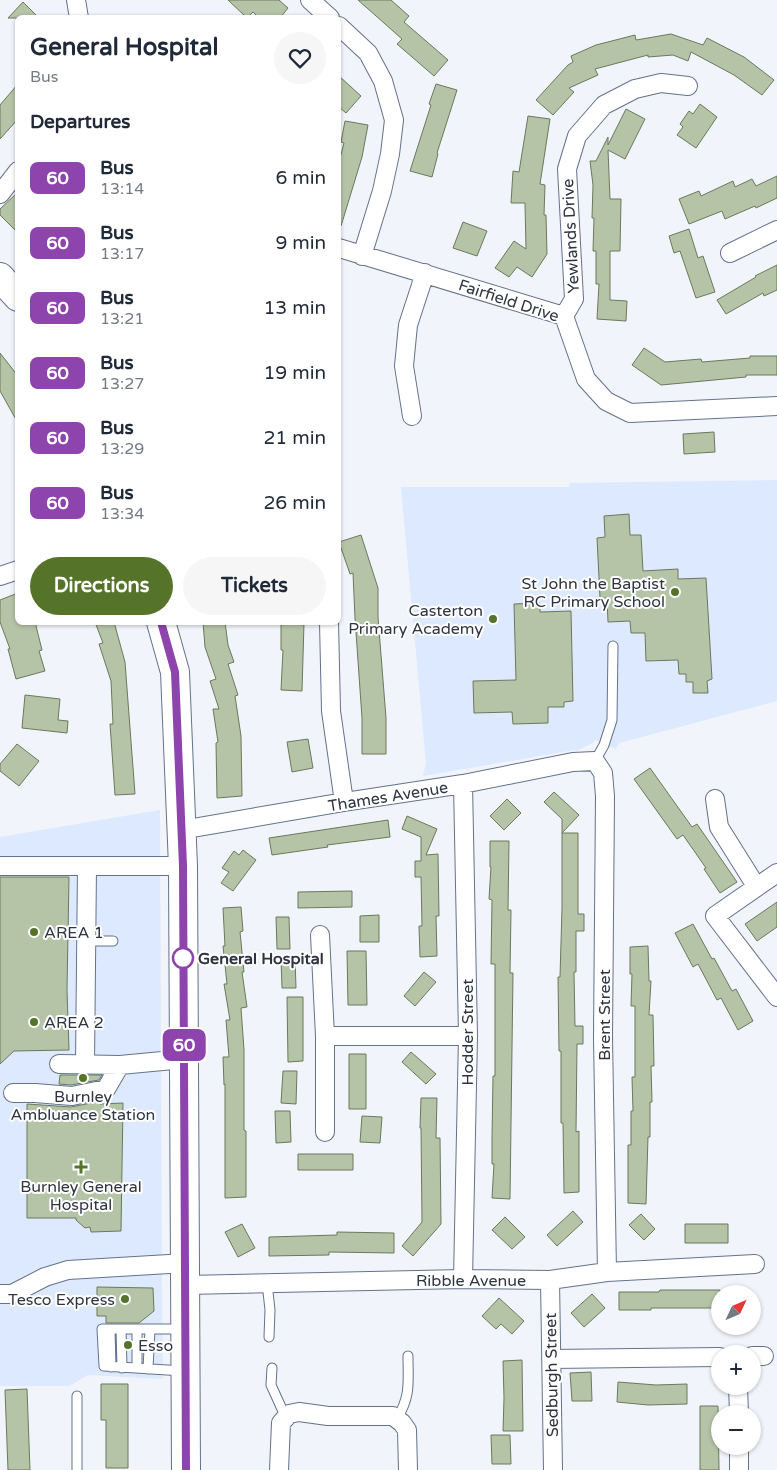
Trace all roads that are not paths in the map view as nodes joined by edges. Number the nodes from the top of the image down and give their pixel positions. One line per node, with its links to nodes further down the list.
1 (76, 0): 3 (street)
2 (310, 0): 4 (street)
3 (78, 15)
4 (327, 15)
5 (341, 28): 12 (street)
6 (688, 86): 16 (street, Yewlands Drive)
7 (15, 176): 8 (street)
8 (0, 194)
9 (777, 230): 11 (street)
10 (341, 249): 12 (street, Fairfield Drive)
11 (730, 253)
12 (362, 256): 13 (street, Fairfield Drive)
13 (425, 273): 16 (street, Fairfield Drive); 18 (street)
14 (0, 277): 15 (highway)
15 (15, 294)
16 (564, 316): 17 (street, Fairfield Drive)
17 (777, 406)
18 (412, 416)
19 (15, 571): 20 (street)
20 (0, 576)
21 (162, 625): 28 (highway)
22 (329, 625): 27 (street)
23 (613, 646): 24 (lane)
24 (595, 761): 25 (street, Thames Avenue); 47 (street, Brent Street)
25 (463, 784): 27 (street, Thames Avenue); 39 (street, Hodder Street)
26 (715, 799): 33 (street)
27 (344, 802): 28 (street, Thames Avenue)
28 (182, 830): 31 (highway)
29 (0, 866): 30 (street)
30 (88, 866): 31 (street); 36 (street)
31 (183, 866): 40 (highway)
32 (777, 873): 33 (street)
33 (756, 886): 37 (street)
34 (320, 935): 38 (street)
35 (113, 941): 36 (lane)
36 (87, 942): 42 (street)
37 (777, 997)
38 (325, 1036): 39 (street); 45 (street)
39 (468, 1036): 49 (street, Hodder Street)
40 (184, 1059): 43 (street); 48 (highway)
41 (59, 1064): 42 (street)
42 (85, 1064): 43 (street)
43 (120, 1065): 44 (street)
44 (13, 1093)
45 (325, 1132)
46 (755, 1264): 47 (street, Ribble Avenue)
47 (607, 1272): 50 (street, Ribble Avenue)
48 (186, 1274): 51 (street, Ribble Avenue); 52 (street, Ribble Avenue); 56 (highway)
49 (463, 1279): 50 (street, Ribble Avenue); 51 (street, Ribble Avenue)
50 (550, 1280): 60 (street, Sedburgh Street)
51 (267, 1283): 57 (lane)
52 (0, 1294)
53 (121, 1329): 54 (lane); 61 (lane); 61 (lane)
54 (137, 1329): 55 (lane); 62 (lane)
55 (150, 1329): 56 (lane); 64 (lane)
56 (186, 1329): 65 (highway)
57 (269, 1337)
58 (408, 1356): 68 (lane)
59 (711, 1357): 60 (street)
60 (551, 1360): 74 (street, Sedburgh Street)
61 (122, 1368): 62 (lane)
62 (137, 1368): 64 (lane)
63 (272, 1368): 67 (lane)
64 (148, 1369): 65 (lane)
65 (186, 1371): 71 (highway)
66 (77, 1396): 70 (lane)
67 (286, 1418): 68 (street); 72 (street)
68 (397, 1419): 73 (street)
69 (739, 1455): 75 (street)
70 (77, 1470)
71 (186, 1470)
72 (279, 1470)
73 (408, 1470)
74 (552, 1470)
75 (739, 1470)

